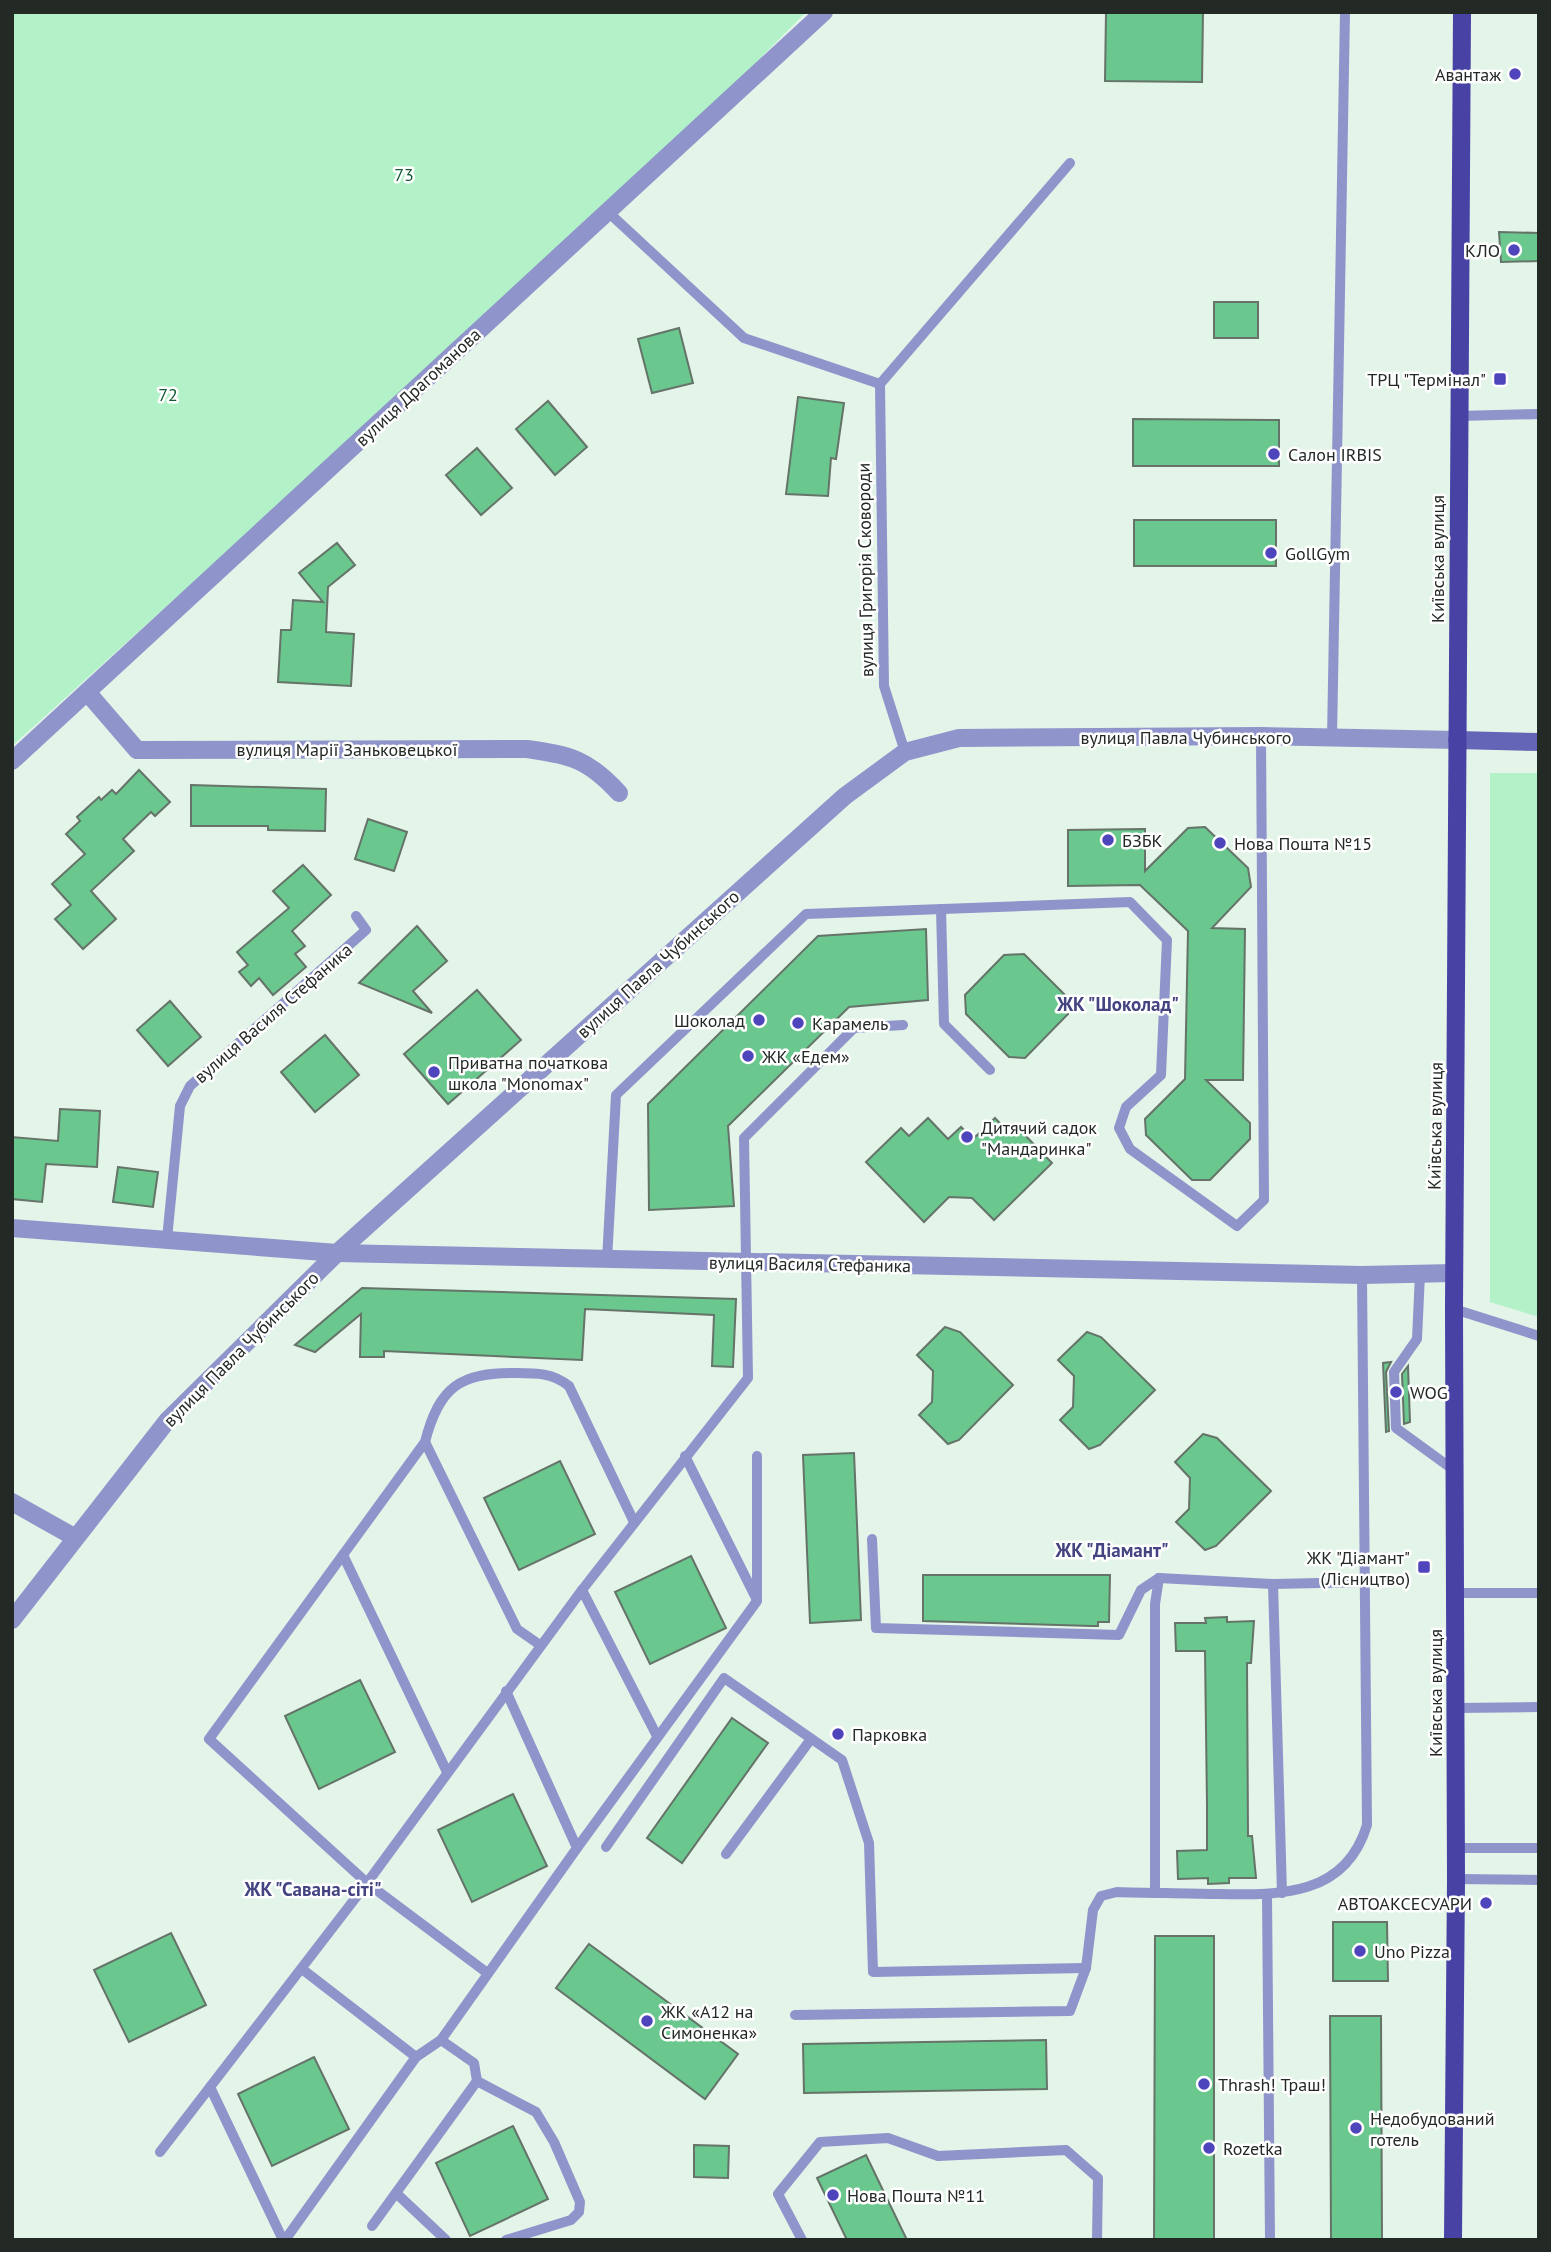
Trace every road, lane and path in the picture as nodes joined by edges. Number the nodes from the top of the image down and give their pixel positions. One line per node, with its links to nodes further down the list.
1 (824, 12): 5 (street, вулиця Драгоманова)
2 (1345, 12): 11 (lane)
3 (1462, 12): 8 (main road, Київська вулиця)
4 (1070, 163): 6 (lane)
5 (608, 212): 6 (lane); 9 (street, вулиця Драгоманова)
6 (880, 384): 14 (lane, вулиця Григорія Сковороди)
7 (1539, 415): 8 (lane)
8 (1459, 416): 12 (main road, Київська вулиця)
9 (87, 692): 15 (street, вулиця Драгоманова); 16 (street, вулиця Марії Заньковецької)
10 (1261, 737): 11 (street, вулиця Павла Чубинського); 14 (street, вулиця Павла Чубинського); 17 (lane)
11 (1332, 738): 12 (street, вулиця Павла Чубинського)
12 (1458, 740): 13 (main road); 27 (main road, Київська вулиця)
13 (1539, 742)
14 (905, 752): 23 (street, вулиця Павла Чубинського)
15 (12, 761)
16 (619, 793)
17 (942, 909): 20 (lane); 24 (lane)
18 (356, 916): 22 (lane, вулиця Василя Стефаника)
19 (903, 1025): 25 (lane)
20 (990, 1070)
21 (12, 1228): 22 (street, вулиця Василя Стефаника)
22 (167, 1240): 23 (street, вулиця Василя Стефаника)
23 (337, 1253): 24 (street, вулиця Василя Стефаника); 37 (street, вулиця Павла Чубинського)
24 (607, 1259): 25 (street, вулиця Василя Стефаника)
25 (746, 1263): 28 (street, вулиця Василя Стефаника); 32 (lane)
26 (1420, 1273): 27 (street, вулиця Василя Стефаника); 28 (street, вулиця Василя Стефаника); 34 (lane)
27 (1454, 1273): 29 (main road, Київська вулиця)
28 (1362, 1275): 41 (lane)
29 (1454, 1309): 30 (lane); 34 (main road, Київська вулиця)
30 (1539, 1336)
31 (425, 1442): 36 (lane); 39 (lane); 48 (lane)
32 (685, 1456): 36 (lane); 46 (lane)
33 (757, 1456): 46 (lane)
34 (1455, 1471): 45 (main road, Київська вулиця)
35 (12, 1502): 37 (street)
36 (634, 1522): 43 (lane)
37 (74, 1537): 47 (street, вулиця Павла Чубинського)
38 (872, 1539): 40 (lane)
39 (343, 1555): 54 (lane); 62 (lane)
40 (1159, 1578): 42 (lane); 63 (lane)
41 (1367, 1582): 42 (lane); 64 (lane)
42 (1273, 1584): 64 (lane)
43 (582, 1590): 48 (lane); 52 (lane)
44 (1539, 1593): 45 (lane)
45 (1455, 1594): 51 (main road, Київська вулиця)
46 (757, 1601): 52 (lane)
47 (12, 1620)
48 (540, 1645): 49 (lane)
49 (506, 1691): 54 (lane); 55 (lane)
50 (1539, 1707): 51 (lane)
51 (1456, 1708): 57 (main road, Київська вулиця)
52 (657, 1736): 55 (lane)
53 (811, 1739): 56 (lane); 59 (lane); 66 (lane)
54 (447, 1772): 62 (lane)
55 (577, 1847): 68 (lane)
56 (606, 1847)
57 (1456, 1848): 58 (lane); 60 (main road, Київська вулиця)
58 (1539, 1848)
59 (726, 1854)
60 (1456, 1879): 61 (lane); 83 (main road, Київська вулиця)
61 (1539, 1880)
62 (368, 1883): 67 (lane); 68 (lane)
63 (1155, 1893): 65 (lane); 66 (lane)
64 (1282, 1893): 65 (lane)
65 (1267, 1895): 82 (lane)
66 (1086, 1968): 69 (lane)
67 (302, 1969): 71 (lane); 73 (lane)
68 (486, 1972): 70 (lane)
69 (795, 2015)
70 (441, 2039): 71 (lane); 72 (lane)
71 (416, 2057): 77 (lane)
72 (477, 2081): 75 (lane); 79 (lane)
73 (210, 2087): 74 (lane); 77 (lane)
74 (160, 2152)
75 (396, 2193): 76 (lane); 78 (lane)
76 (372, 2226)
77 (284, 2240)
78 (446, 2240)
79 (506, 2240)
80 (802, 2240): 81 (lane)
81 (1097, 2240)
82 (1270, 2240)
83 (1453, 2240)

